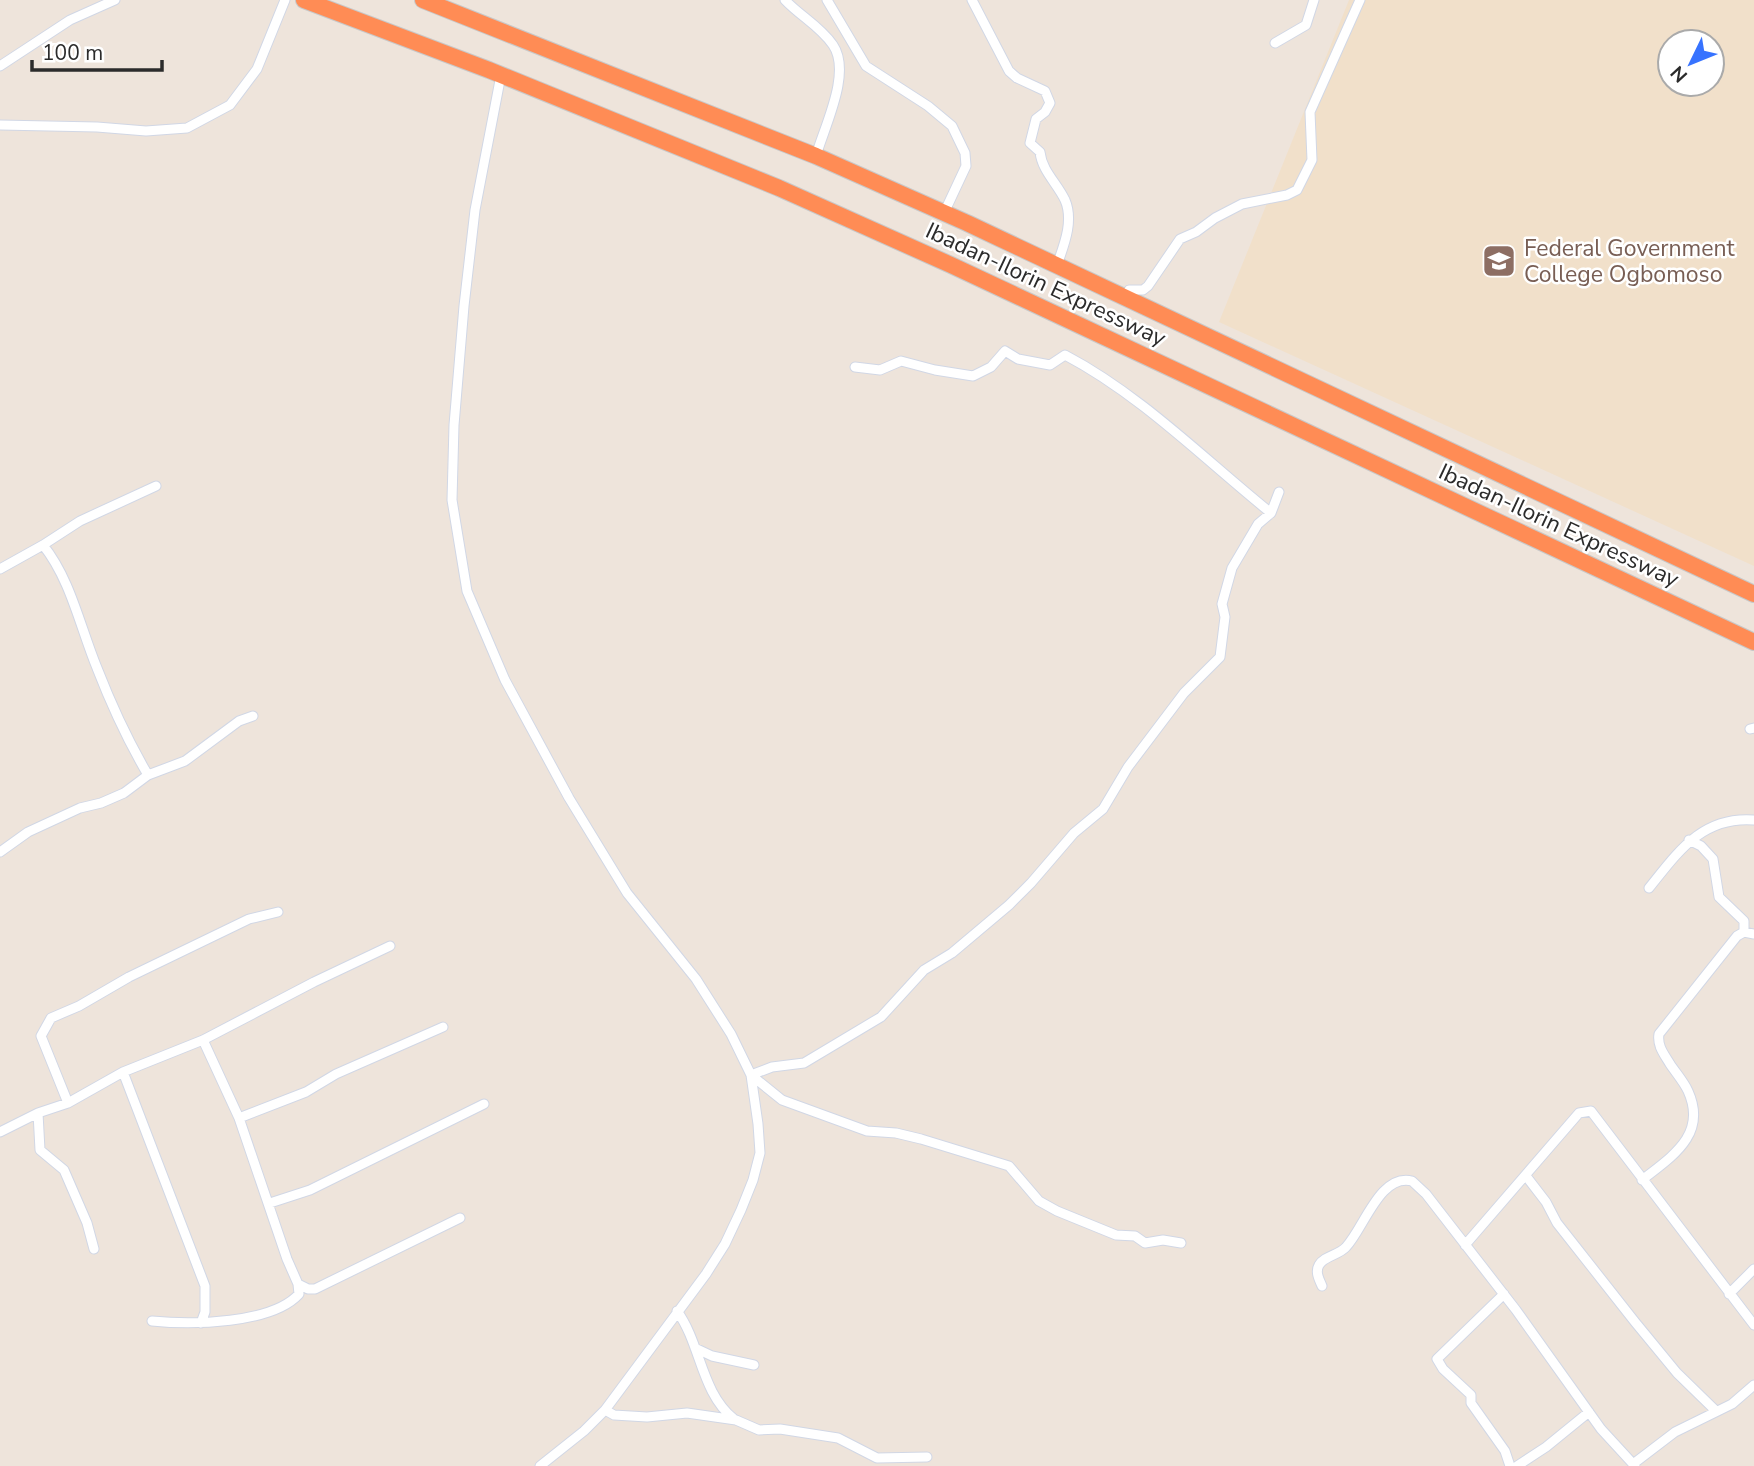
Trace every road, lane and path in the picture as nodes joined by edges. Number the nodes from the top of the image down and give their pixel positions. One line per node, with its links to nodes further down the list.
1 (115, 0): 11 (street)
2 (285, 0): 13 (street)
3 (304, 0): 12 (highway, Ibadan-Ilorin Expressway)
4 (423, 0): 14 (highway, Ibadan-Ilorin Expressway)
5 (785, 0): 14 (street)
6 (827, 0): 15 (street)
7 (972, 0): 16 (street)
8 (1314, 0): 10 (street)
9 (1360, 0): 17 (street)
10 (1275, 43)
11 (0, 66)
12 (501, 75): 25 (highway, Ibadan-Ilorin Expressway); 39 (street)
13 (0, 125)
14 (816, 156): 15 (highway, Ibadan-Ilorin Expressway)
15 (944, 213): 16 (highway, Ibadan-Ilorin Expressway)
16 (1057, 265): 17 (highway, Ibadan-Ilorin Expressway)
17 (1125, 297): 24 (highway, Ibadan-Ilorin Expressway)
18 (855, 367): 21 (street)
19 (156, 486): 22 (street)
20 (1279, 492): 21 (street)
21 (1271, 513): 39 (street)
22 (43, 545): 23 (street); 27 (street)
23 (0, 569)
24 (1754, 594)
25 (1754, 642)
26 (253, 716): 27 (street)
27 (148, 775): 30 (street)
28 (1754, 820): 29 (street)
29 (1689, 840): 31 (street); 33 (street)
30 (0, 852)
31 (1649, 888)
32 (278, 912): 40 (street)
33 (1744, 932): 34 (street); 46 (street)
34 (1754, 934)
35 (390, 946): 37 (street)
36 (443, 1027): 43 (street)
37 (203, 1040): 38 (street); 43 (street)
38 (123, 1072): 40 (street); 59 (street)
39 (751, 1075): 49 (street); 57 (street)
40 (68, 1103): 42 (street)
41 (484, 1104): 47 (street)
42 (38, 1113): 44 (street); 51 (street)
43 (239, 1118): 47 (street)
44 (0, 1132)
45 (1526, 1176): 46 (street); 50 (street); 66 (street)
46 (1642, 1180): 56 (street)
47 (270, 1203): 53 (street)
48 (460, 1218): 53 (street)
49 (1181, 1244)
50 (1465, 1245): 54 (street); 55 (street)
51 (94, 1248)
52 (1754, 1269): 56 (street)
53 (298, 1284): 59 (street)
54 (1322, 1286)
55 (1504, 1294): 65 (street); 71 (street)
56 (1729, 1294): 60 (street)
57 (677, 1311): 61 (street); 64 (street)
58 (152, 1321): 59 (street)
59 (201, 1323)
60 (1754, 1325)
61 (695, 1347): 62 (street); 67 (street)
62 (754, 1365)
63 (1754, 1385): 66 (street)
64 (605, 1410): 67 (street); 70 (street)
65 (1589, 1412): 69 (street); 72 (street)
66 (1716, 1412): 69 (street)
67 (736, 1420): 68 (street)
68 (927, 1457)
69 (1634, 1465)
70 (540, 1466)
71 (1510, 1466)
72 (1517, 1466)

